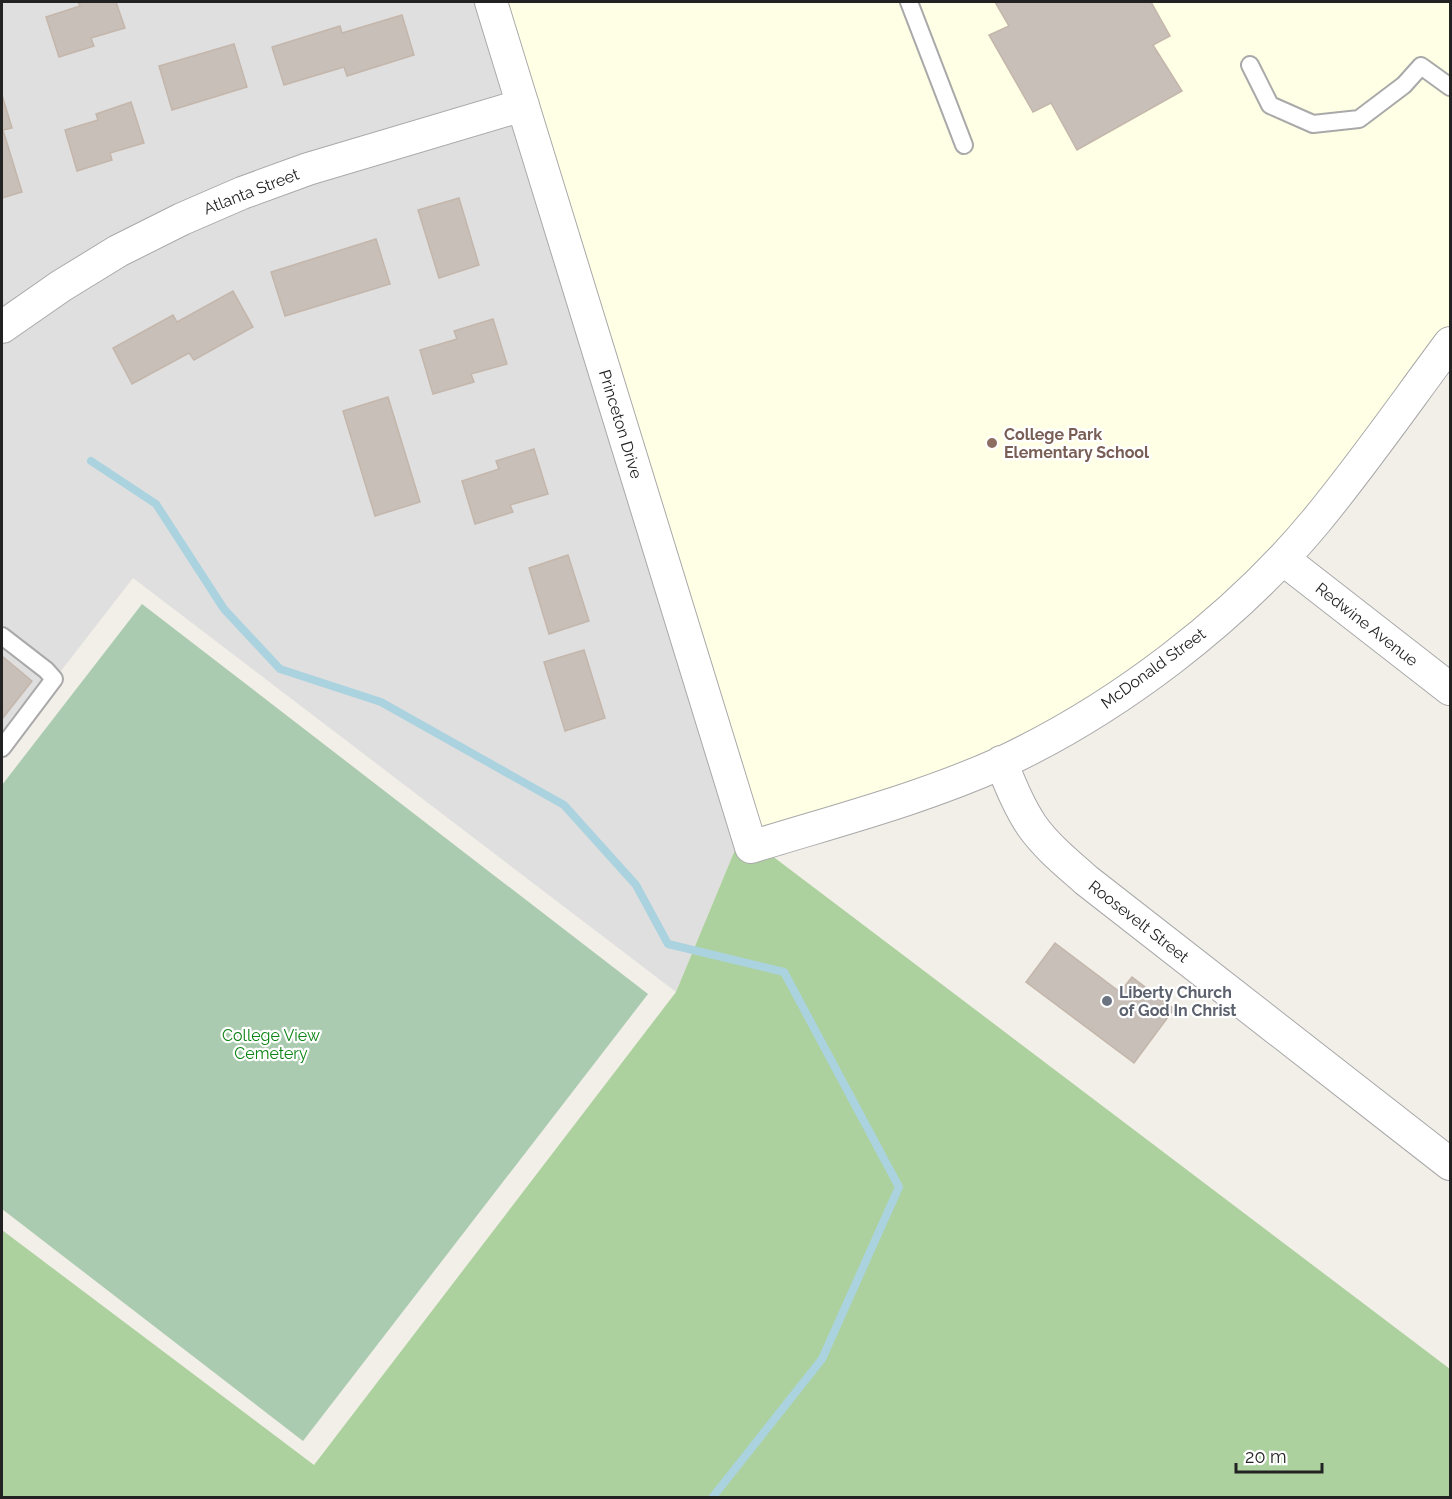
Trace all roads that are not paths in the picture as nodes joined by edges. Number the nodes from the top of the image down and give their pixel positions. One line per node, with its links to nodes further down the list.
1 (491, 2): 5 (street, Princeton Drive)
2 (909, 2): 6 (lane)
3 (1250, 65): 4 (lane)
4 (1450, 87)
5 (523, 105): 7 (street, Atlanta Street); 14 (street, Princeton Drive)
6 (964, 145)
7 (2, 327)
8 (1450, 343): 9 (street, McDonald Street)
9 (1283, 559): 11 (street, Redwine Avenue); 13 (street, McDonald Street)
10 (2, 636): 12 (lane)
11 (1450, 689)
12 (2, 748)
13 (1001, 762): 14 (street, McDonald Street); 15 (street, Roosevelt Street)
14 (751, 847)
15 (1450, 1164)

